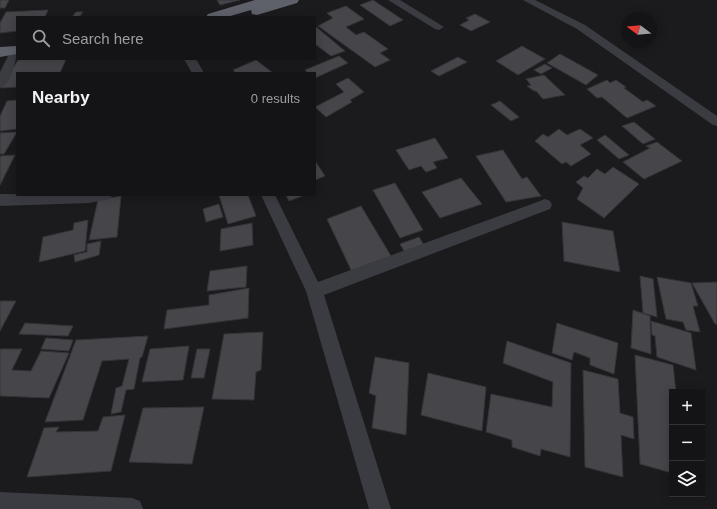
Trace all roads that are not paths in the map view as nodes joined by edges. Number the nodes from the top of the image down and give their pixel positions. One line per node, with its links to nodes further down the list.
1 (269, 0): 5 (highway)
2 (292, 0): 6 (highway)
3 (393, 0): 7 (street)
4 (528, 0): 16 (street)
5 (216, 16)
6 (239, 16)
7 (439, 27)
8 (0, 46): 9 (highway)
9 (16, 48)
10 (16, 48): 12 (highway)
11 (16, 50): 15 (street)
12 (0, 52)
13 (191, 60): 14 (street)
14 (197, 72)
15 (0, 84)
16 (717, 122)
17 (96, 196): 19 (street)
18 (268, 196): 21 (street)
19 (0, 200)
20 (545, 205): 21 (street)
21 (314, 291): 24 (street)
22 (0, 503): 23 (street)
23 (132, 509)
24 (380, 509)

